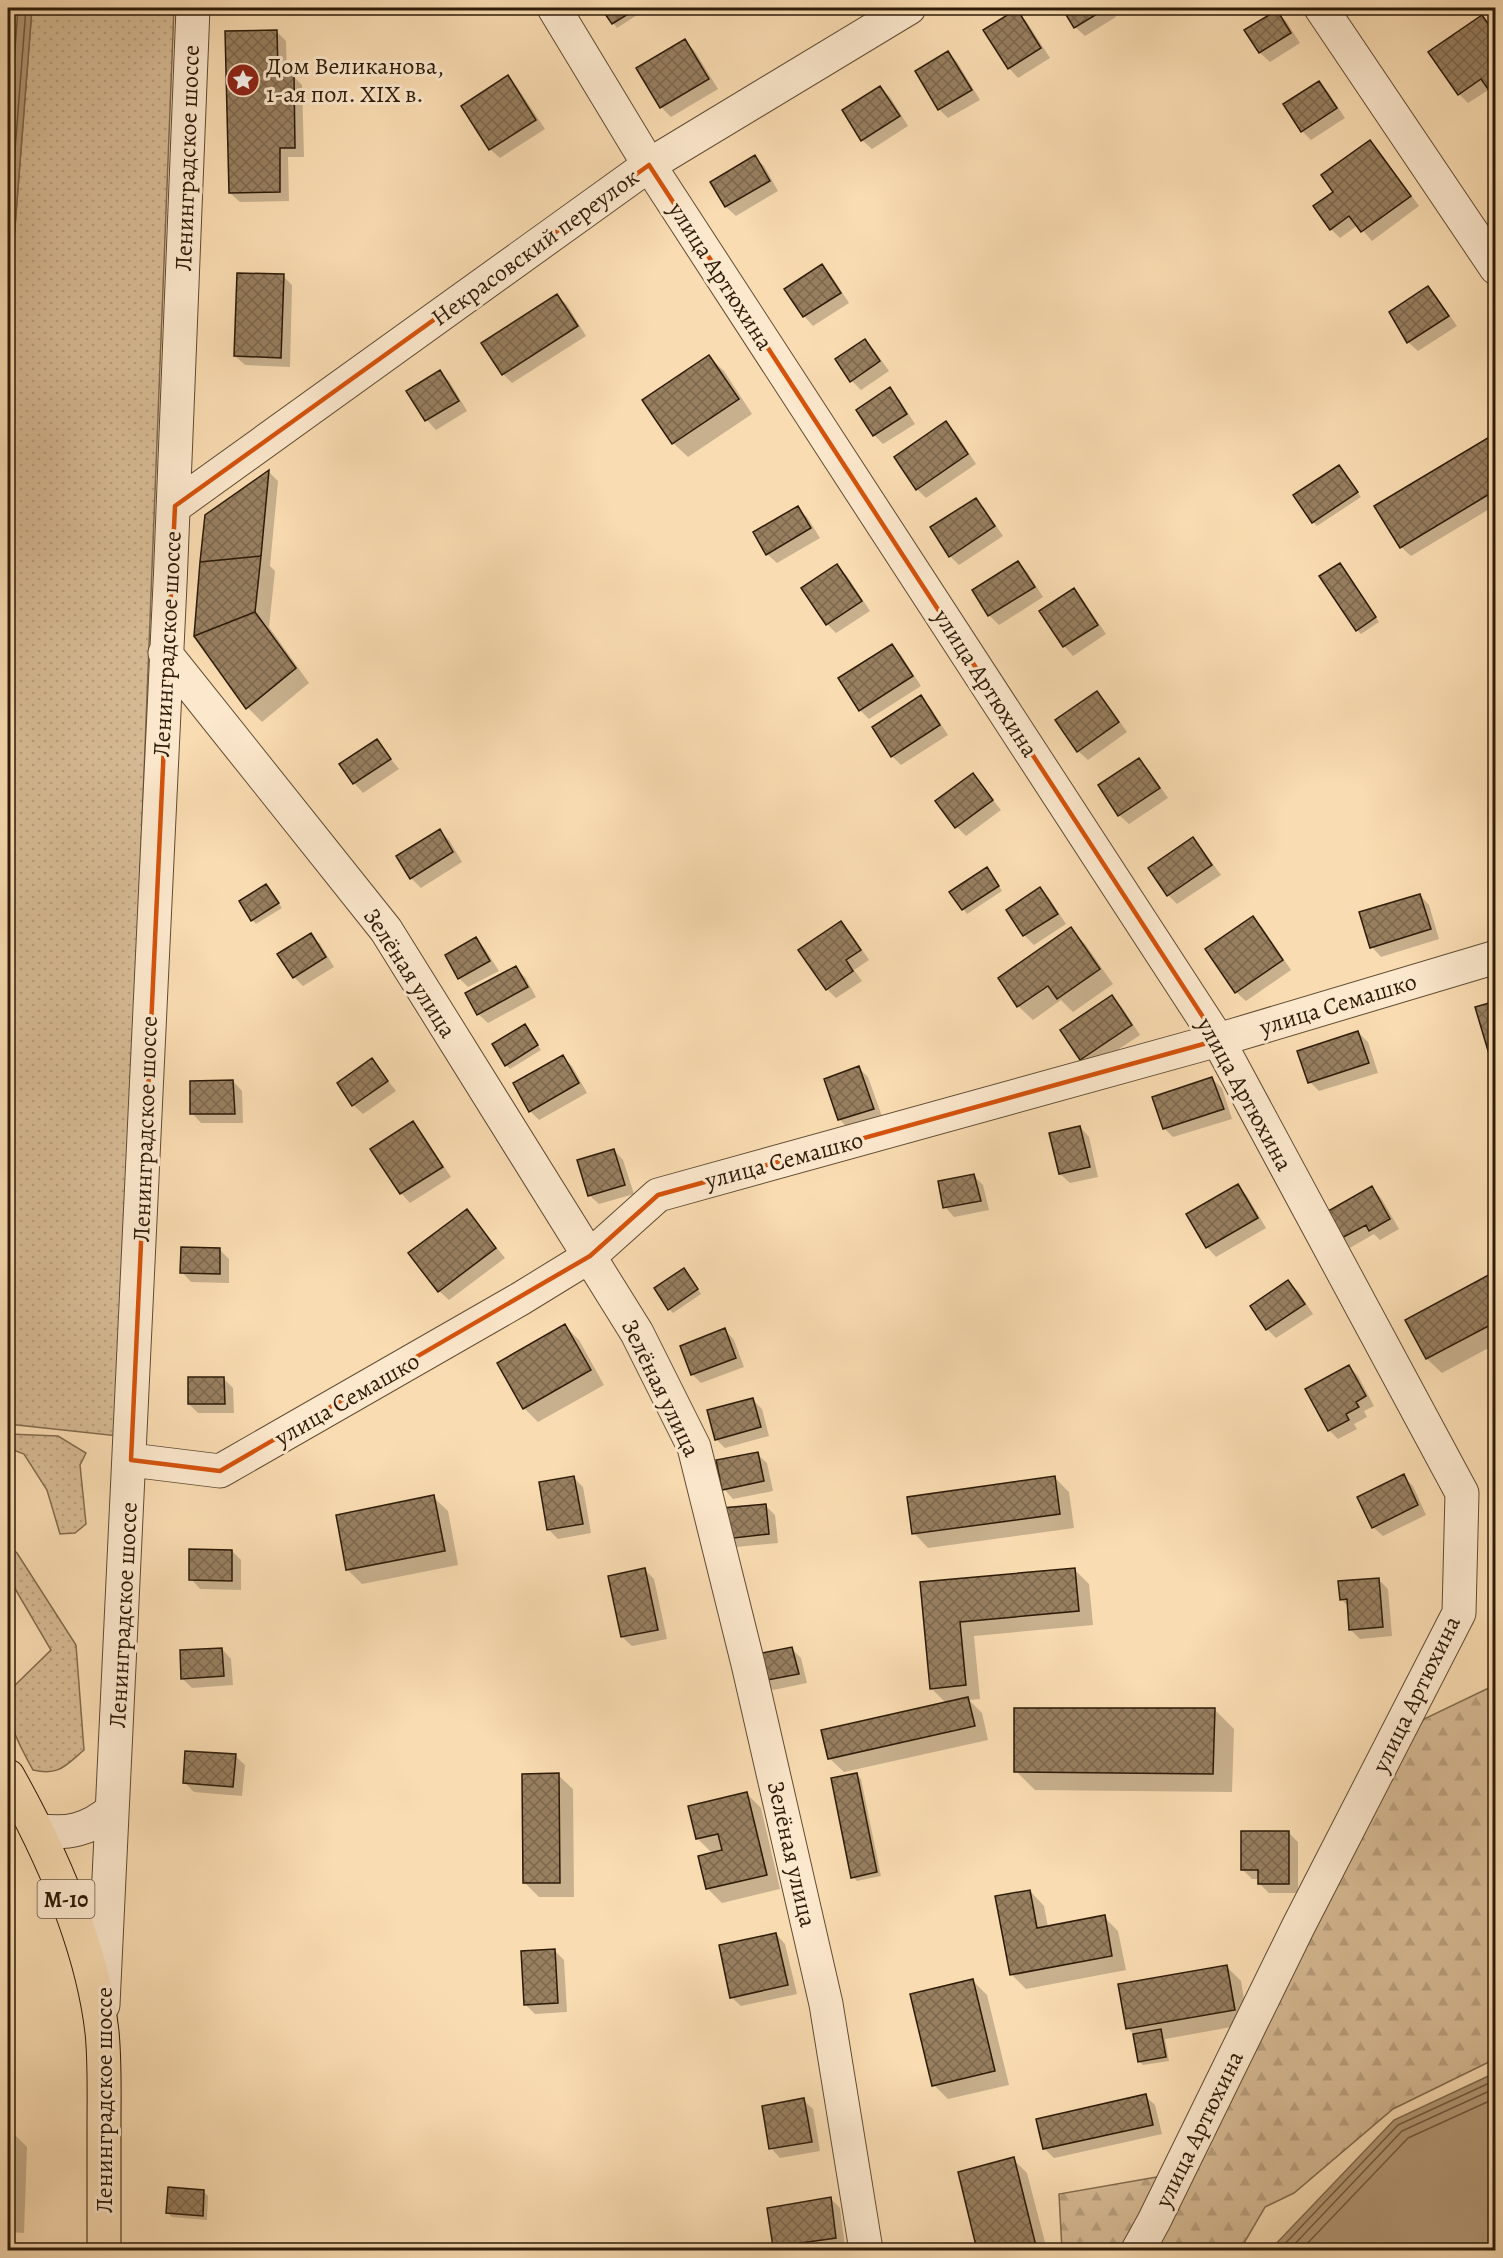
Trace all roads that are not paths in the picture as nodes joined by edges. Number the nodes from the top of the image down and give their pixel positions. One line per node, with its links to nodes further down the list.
1 (193, 8): 7 (street, Ленинградское шоссе)
2 (554, 8): 5 (street, улица Артюхина)
3 (909, 8): 5 (street, Некрасовский переулок)
4 (1321, 8): 6 (street)
5 (649, 165): 7 (street, Некрасовский переулок); 10 (street, улица Артюхина)
6 (1496, 268)
7 (175, 506): 8 (street, Ленинградское шоссе)
8 (165, 653): 11 (street, Зелёная улица); 12 (street, Ленинградское шоссе)
9 (1496, 957): 10 (street, улица Семашко)
10 (1218, 1040): 11 (street, улица Семашко); 19 (street, улица Артюхина)
11 (590, 1256): 12 (street, улица Семашко); 18 (street, Зелёная улица)
12 (130, 1460): 14 (street, Ленинградское шоссе)
13 (8, 1776): 15 (highway, М-10)
14 (112, 1810): 15 (street); 16 (street, Ленинградское шоссе)
15 (37, 1830): 16 (highway, М-10)
16 (102, 2031): 17 (highway, Ленинградское шоссе / М-10)
17 (104, 2250)
18 (866, 2250)
19 (1138, 2250)

